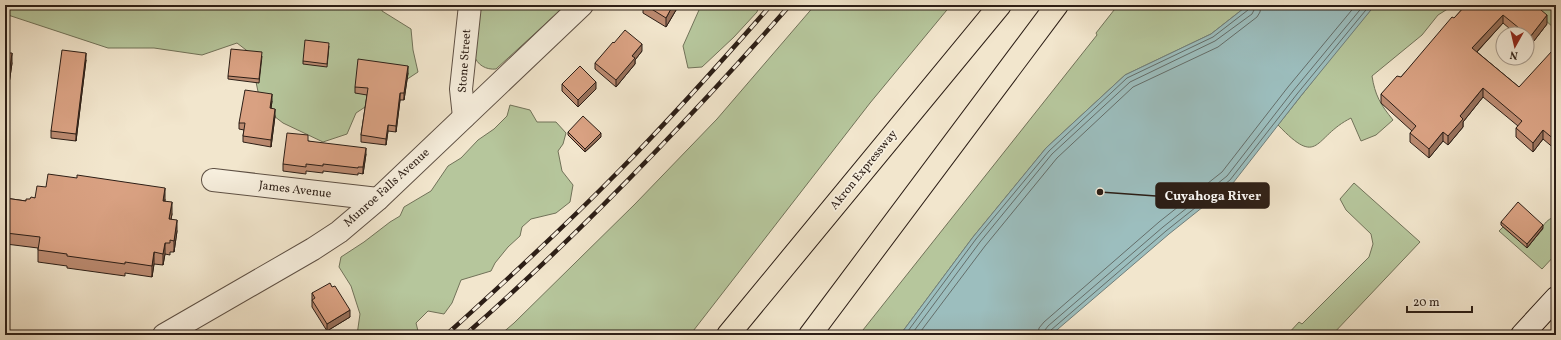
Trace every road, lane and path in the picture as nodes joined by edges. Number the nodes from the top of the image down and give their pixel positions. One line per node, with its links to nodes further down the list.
1 (470, 5): 7 (street, Stone Street)
2 (582, 5): 7 (street, Munroe Falls Avenue)
3 (984, 5): 6 (highway)
4 (1000, 5): 6 (highway, Akron Expressway)
5 (1057, 5): 13 (highway)
6 (919, 102): 12 (highway, Akron Expressway)
7 (464, 117): 9 (street, Munroe Falls Avenue)
8 (213, 180): 9 (street, James Avenue)
9 (378, 199): 11 (street, Munroe Falls Avenue)
10 (1556, 298): 14 (street)
11 (164, 335)
12 (728, 335)
13 (810, 335)
14 (1522, 335)

